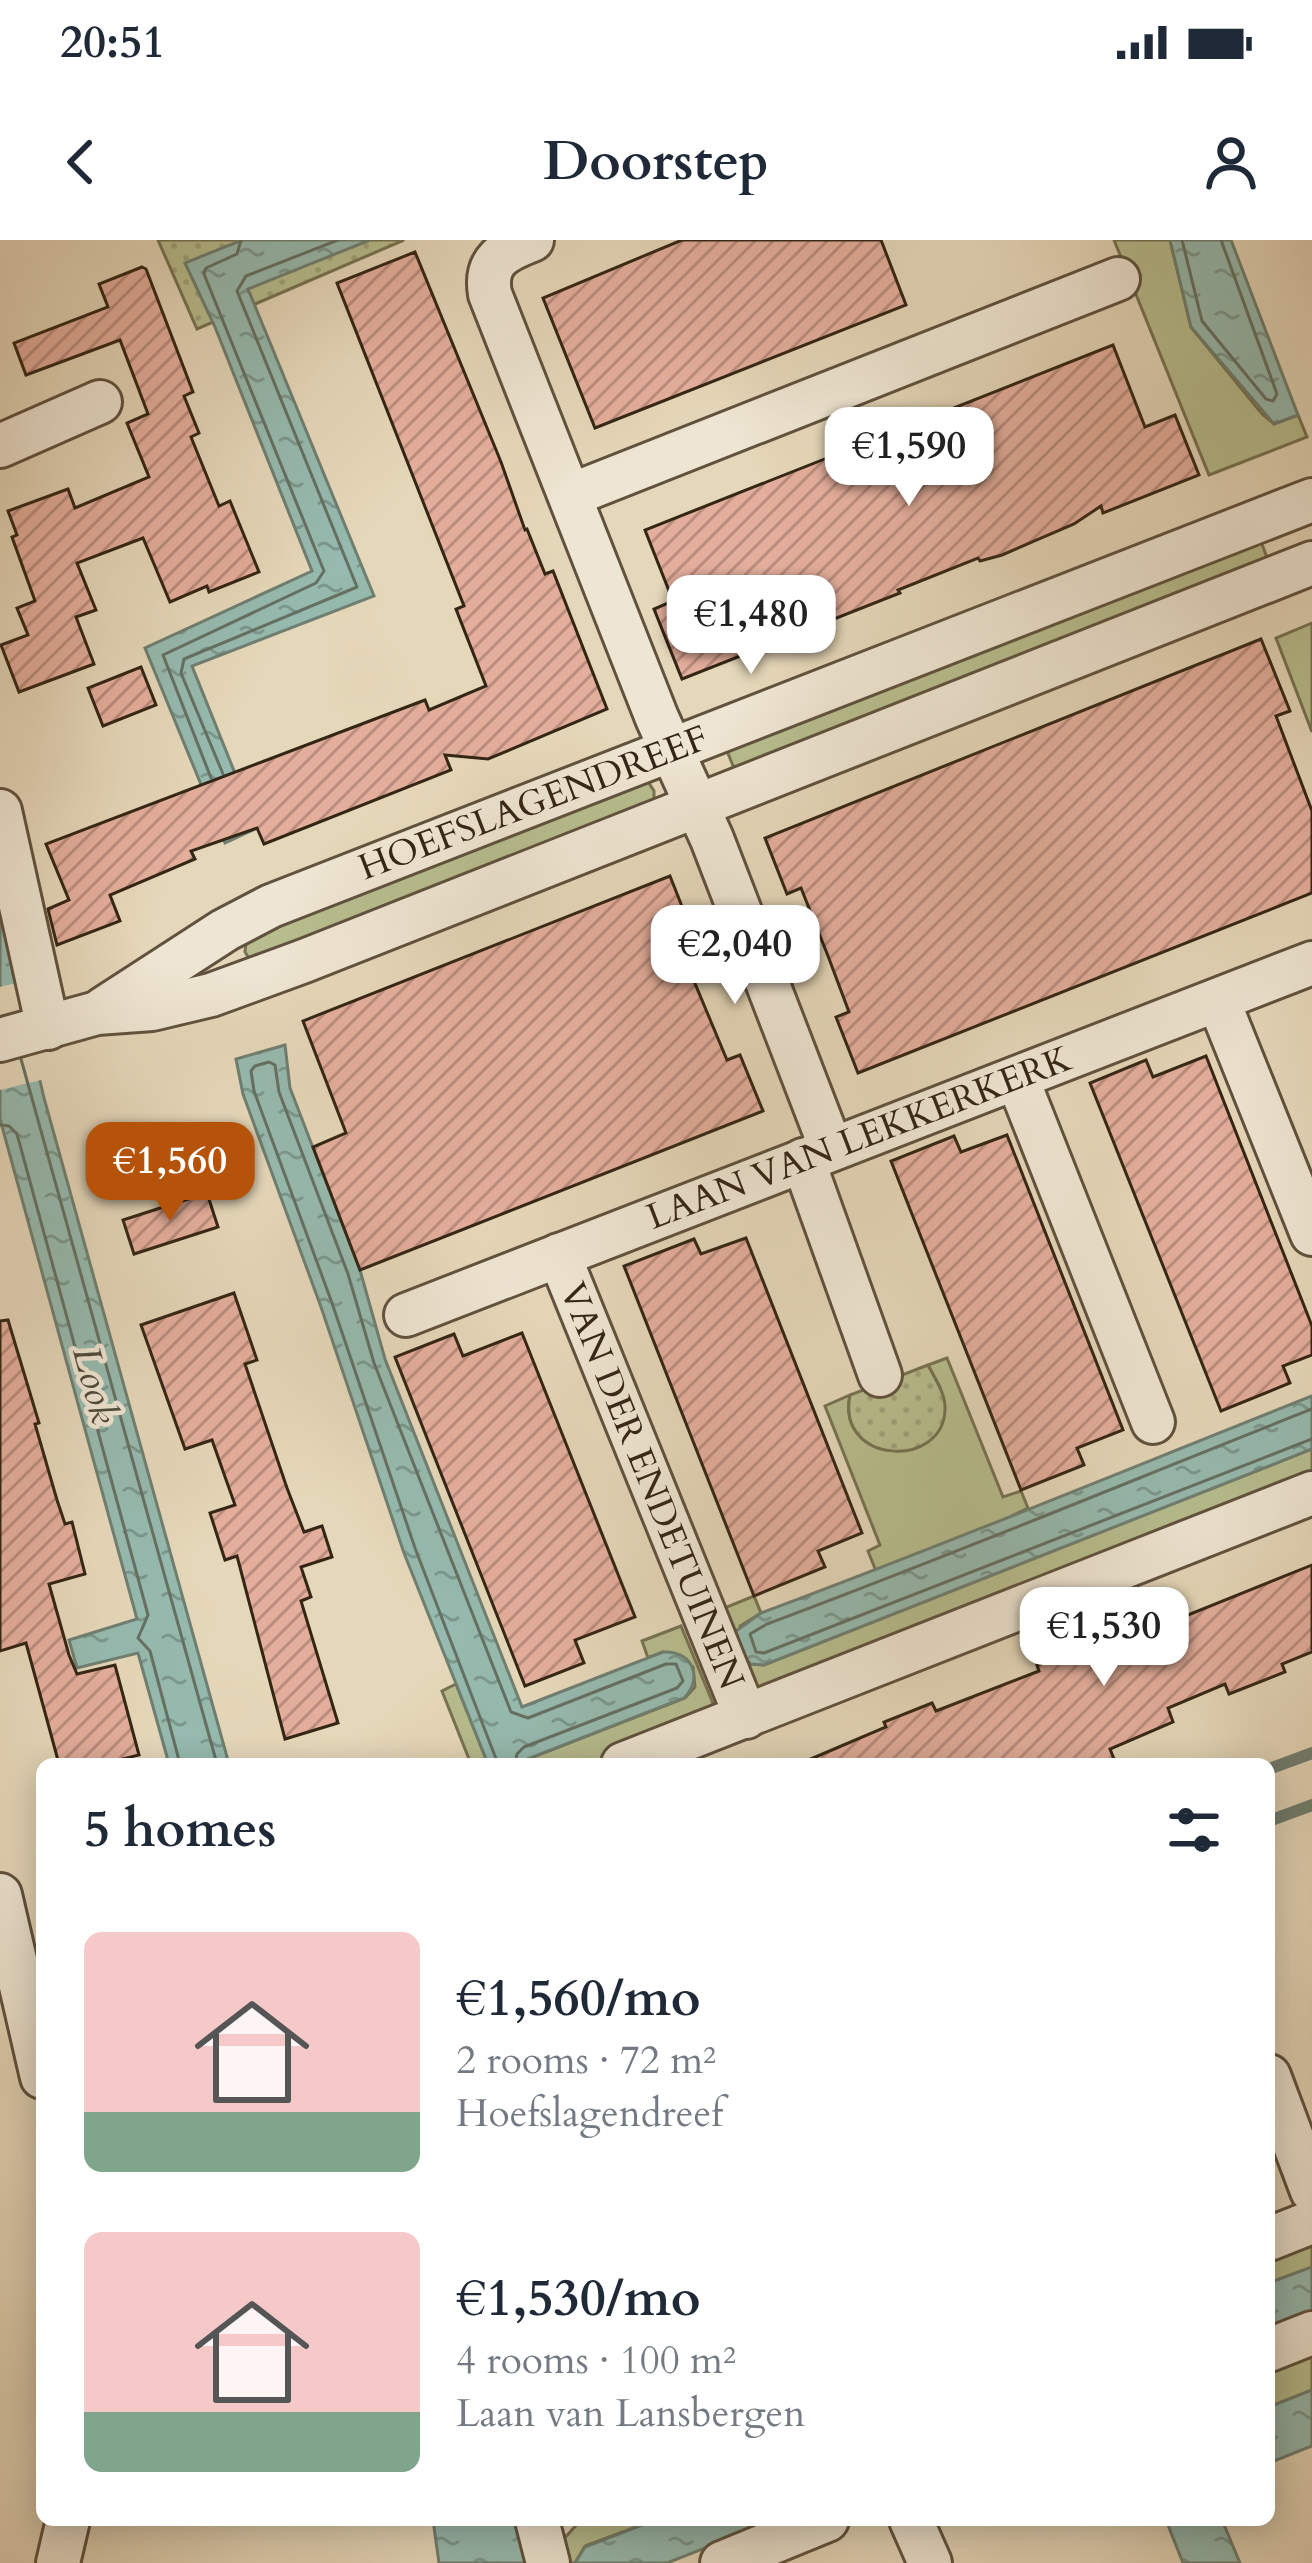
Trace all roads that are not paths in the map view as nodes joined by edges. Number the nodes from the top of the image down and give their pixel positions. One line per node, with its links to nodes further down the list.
1 (532, 240): 5 (street)
2 (1118, 279): 5 (street)
3 (100, 402): 4 (street)
4 (0, 446)
5 (571, 495): 8 (street)
6 (1312, 500): 8 (street, HOEFSLAGENDREEF)
7 (1312, 563): 9 (street, HOEFSLAGENDREEF)
8 (671, 750): 9 (street); 11 (street, HOEFSLAGENDREEF)
9 (697, 805): 13 (street, HOEFSLAGENDREEF); 18 (street)
10 (0, 811): 16 (street)
11 (225, 930): 13 (street); 15 (street, HOEFSLAGENDREEF)
12 (1312, 963): 14 (street, LAAN VAN LEKKERKERK)
13 (251, 980): 15 (street, HOEFSLAGENDREEF)
14 (1219, 1000): 17 (street, LAAN VAN LEKKERKERK); 19 (street)
15 (97, 1013): 16 (street, HOEFSLAGENDREEF)
16 (28, 1033)
17 (1017, 1078): 18 (street, LAAN VAN LEKKERKERK); 23 (street)
18 (817, 1154): 20 (street, LAAN VAN LEKKERKERK); 22 (street)
19 (1312, 1234)
20 (559, 1255): 21 (street, LAAN VAN LEKKERKERK); 25 (street, VAN DER ENDETUINEN)
21 (406, 1315)
22 (880, 1375)
23 (1153, 1422)
24 (1312, 1493): 25 (street)
25 (746, 1717): 26 (street)
26 (639, 1758)
27 (0, 1895): 28 (street)
28 (36, 2051)
29 (1275, 2092): 30 (street)
30 (1312, 2191)
31 (1312, 2222): 32 (street)
32 (1275, 2237)
33 (1312, 2333): 34 (street)
34 (1275, 2348)
35 (67, 2526): 39 (street)
36 (539, 2526): 40 (street)
37 (812, 2526): 41 (street)
38 (914, 2526): 42 (street)
39 (58, 2563)
40 (548, 2563)
41 (722, 2563)
42 (930, 2563)

